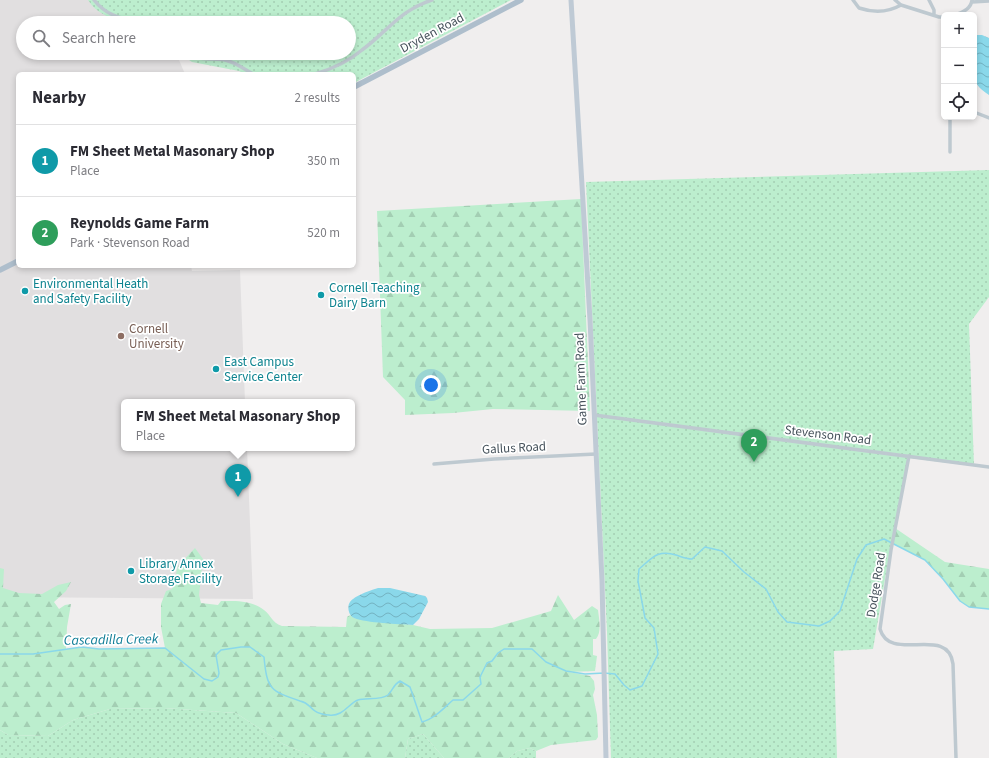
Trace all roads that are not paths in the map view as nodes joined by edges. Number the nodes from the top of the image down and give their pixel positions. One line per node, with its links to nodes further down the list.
1 (94, 0): 13 (street)
2 (432, 0): 15 (street)
3 (521, 0): 20 (main road, Dryden Road)
4 (570, 0): 27 (street, Game Farm Road)
5 (853, 0): 10 (street)
6 (895, 0): 10 (street)
7 (929, 0): 12 (street)
8 (972, 1): 9 (street); 11 (street)
9 (989, 1)
10 (901, 5): 12 (street)
11 (962, 12)
12 (934, 15): 14 (street)
13 (115, 16)
14 (941, 16)
15 (356, 55)
16 (225, 60): 18 (street)
17 (348, 60): 19 (street)
18 (250, 72)
19 (321, 72)
20 (356, 86)
21 (977, 113): 22 (street)
22 (989, 118)
23 (950, 120): 24 (street)
24 (950, 152)
25 (16, 262): 26 (main road)
26 (0, 270)
27 (593, 414): 28 (street, Game Farm Road); 29 (street, Stevenson Road)
28 (596, 454): 30 (street, Gallus Road); 32 (street, Game Farm Road)
29 (909, 456): 31 (street, Stevenson Road); 33 (street, Dodge Road)
30 (434, 464)
31 (989, 467)
32 (606, 758)
33 (956, 758)

